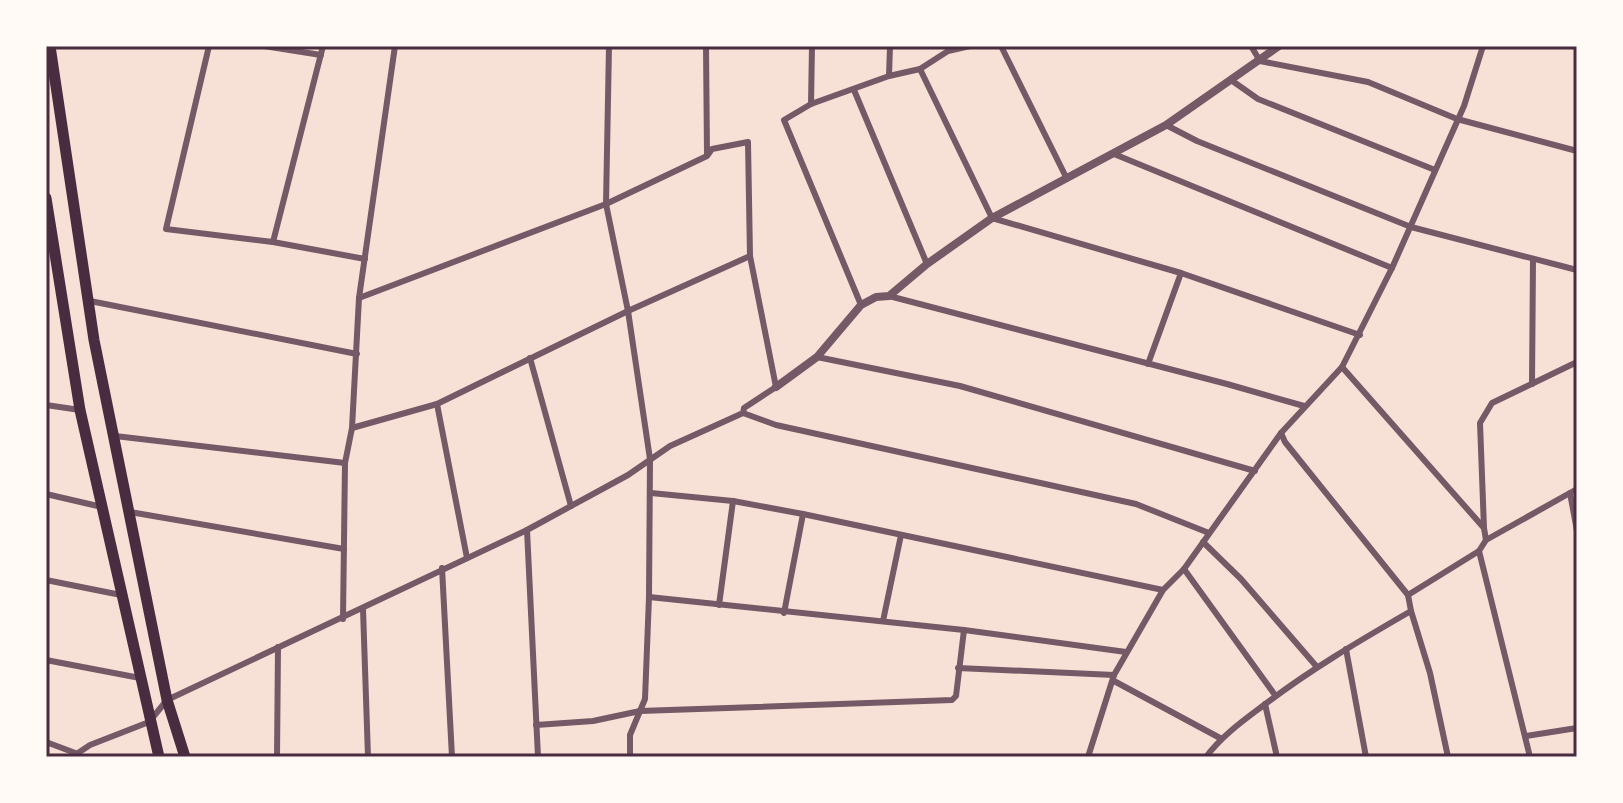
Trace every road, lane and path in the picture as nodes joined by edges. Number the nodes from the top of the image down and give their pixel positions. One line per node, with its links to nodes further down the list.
1 (50, 46): 44 (highway)
2 (209, 46): 34 (street)
3 (264, 46): 16 (street)
4 (323, 46): 16 (street)
5 (395, 46): 36 (street)
6 (609, 46): 31 (street)
7 (706, 46): 27 (street)
8 (812, 46): 22 (street)
9 (890, 46): 19 (street)
10 (970, 46): 15 (street)
11 (1001, 46): 29 (street)
12 (1251, 46): 17 (street)
13 (1279, 46): 17 (street)
14 (1483, 46): 23 (street)
15 (948, 49): 18 (street)
16 (321, 55): 34 (street)
17 (1260, 61): 20 (street); 23 (street)
18 (920, 69): 19 (street); 32 (street)
19 (889, 76): 21 (street)
20 (1231, 80): 24 (street); 28 (street)
21 (854, 90): 22 (street); 38 (street)
22 (811, 104): 45 (street)
23 (1457, 119): 25 (street); 28 (street)
24 (1166, 125): 26 (street); 33 (street)
25 (1577, 151)
26 (1114, 154): 29 (street); 39 (street)
27 (707, 156): 31 (street); 35 (street)
28 (1435, 170): 33 (street)
29 (1066, 177): 32 (street)
30 (46, 200): 59 (highway)
31 (606, 204): 43 (street); 46 (street)
32 (992, 218): 38 (street); 41 (street)
33 (1411, 227): 37 (street); 39 (street)
34 (273, 242): 36 (street)
35 (750, 256): 46 (street); 55 (street)
36 (365, 259): 43 (street)
37 (1533, 259): 40 (street); 54 (street)
38 (927, 264): 42 (street)
39 (1392, 268): 47 (street)
40 (1577, 270)
41 (1181, 273): 47 (street); 52 (street)
42 (889, 296): 45 (street); 52 (street)
43 (359, 298): 48 (street)
44 (90, 301): 48 (street); 63 (highway)
45 (861, 305): 49 (street)
46 (628, 311): 50 (street); 64 (street)
47 (1360, 335): 53 (street)
48 (357, 354): 61 (street)
49 (817, 357): 55 (street); 66 (street)
50 (530, 358): 56 (street); 72 (street)
51 (1577, 362): 54 (street)
52 (1148, 364): 58 (street)
53 (1342, 367): 58 (street); 76 (street)
54 (1532, 384): 76 (street)
55 (776, 387): 60 (street)
56 (437, 404): 61 (street); 85 (street)
57 (46, 405): 59 (street)
58 (1304, 406): 62 (street)
59 (80, 410): 73 (highway)
60 (743, 413): 64 (street); 79 (street)
61 (352, 428): 65 (street)
62 (1281, 433): 66 (street); 90 (street)
63 (113, 435): 65 (street); 74 (highway)
64 (650, 459): 68 (street); 72 (street)
65 (345, 463): 83 (street)
66 (1255, 471): 79 (street)
67 (1577, 489): 69 (street)
68 (651, 493): 71 (street); 92 (street)
69 (1570, 493): 78 (street); 81 (street)
70 (46, 494): 73 (street)
71 (733, 501): 75 (street); 93 (street)
72 (571, 506): 77 (street)
73 (102, 507): 91 (highway)
74 (130, 512): 83 (street); 109 (highway)
75 (803, 514): 80 (street); 96 (street)
76 (1484, 528): 81 (street)
77 (527, 530): 85 (street); 113 (street)
78 (1577, 531)
79 (1209, 533): 82 (street)
80 (901, 535): 89 (street); 98 (street)
81 (1486, 540): 84 (street)
82 (1203, 542): 87 (street); 104 (street)
83 (344, 549): 97 (street)
84 (1479, 551): 90 (street); 115 (street)
85 (467, 558): 86 (street)
86 (442, 568): 94 (street); 123 (street)
87 (1184, 569): 89 (street); 108 (street)
88 (46, 580): 91 (street)
89 (1163, 590): 102 (street)
90 (1408, 595): 95 (street)
91 (122, 596): 106 (highway)
92 (649, 597): 93 (street); 111 (street)
93 (719, 605): 96 (street)
94 (363, 609): 97 (street); 122 (street)
95 (1411, 611): 101 (street); 130 (street)
96 (784, 613): 98 (street)
97 (343, 619): 100 (street)
98 (883, 621): 99 (street)
99 (964, 630): 102 (street); 105 (street)
100 (278, 647): 109 (street); 121 (street)
101 (1346, 649): 104 (street); 129 (street)
102 (1126, 652): 107 (street)
103 (46, 660): 106 (street)
104 (1317, 667): 108 (street)
105 (958, 668): 107 (street); 111 (street)
106 (140, 678): 112 (highway)
107 (1114, 678): 116 (street); 126 (street)
108 (1275, 695): 110 (street)
109 (167, 700): 112 (street); 120 (highway)
110 (1265, 704): 116 (street); 128 (street)
111 (640, 711): 113 (street); 125 (street)
112 (149, 722): 118 (street); 119 (highway)
113 (536, 725): 124 (street)
114 (1577, 728): 115 (street)
115 (1526, 736): 131 (street)
116 (1220, 738): 127 (street)
117 (46, 742): 118 (street)
118 (77, 756)
119 (159, 757)
120 (185, 757)
121 (277, 757)
122 (368, 757)
123 (452, 757)
124 (538, 757)
125 (630, 757)
126 (1088, 757)
127 (1206, 757)
128 (1277, 757)
129 (1366, 757)
130 (1448, 757)
131 (1530, 757)

